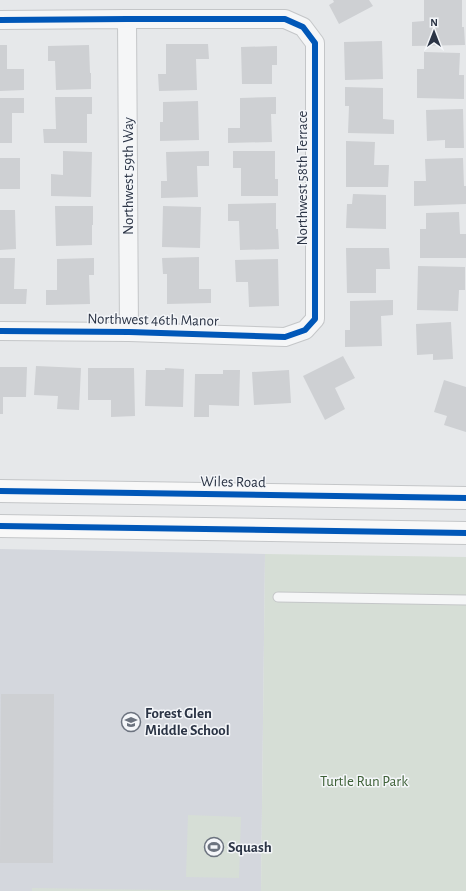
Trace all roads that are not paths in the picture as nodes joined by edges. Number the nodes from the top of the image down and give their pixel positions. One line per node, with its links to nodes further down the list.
1 (127, 19): 2 (street); 3 (street, Northwest 58th Terrace); 5 (street, Northwest 59th Way)
2 (0, 20)
3 (305, 330): 5 (street, Northwest 46th Manor)
4 (0, 331): 5 (street, Northwest 46th Manor)
5 (129, 332)
6 (0, 491): 7 (main road, Wiles Road)
7 (466, 498)
8 (0, 526): 9 (main road)
9 (466, 533)
10 (278, 597): 11 (lane)
11 (466, 600)

